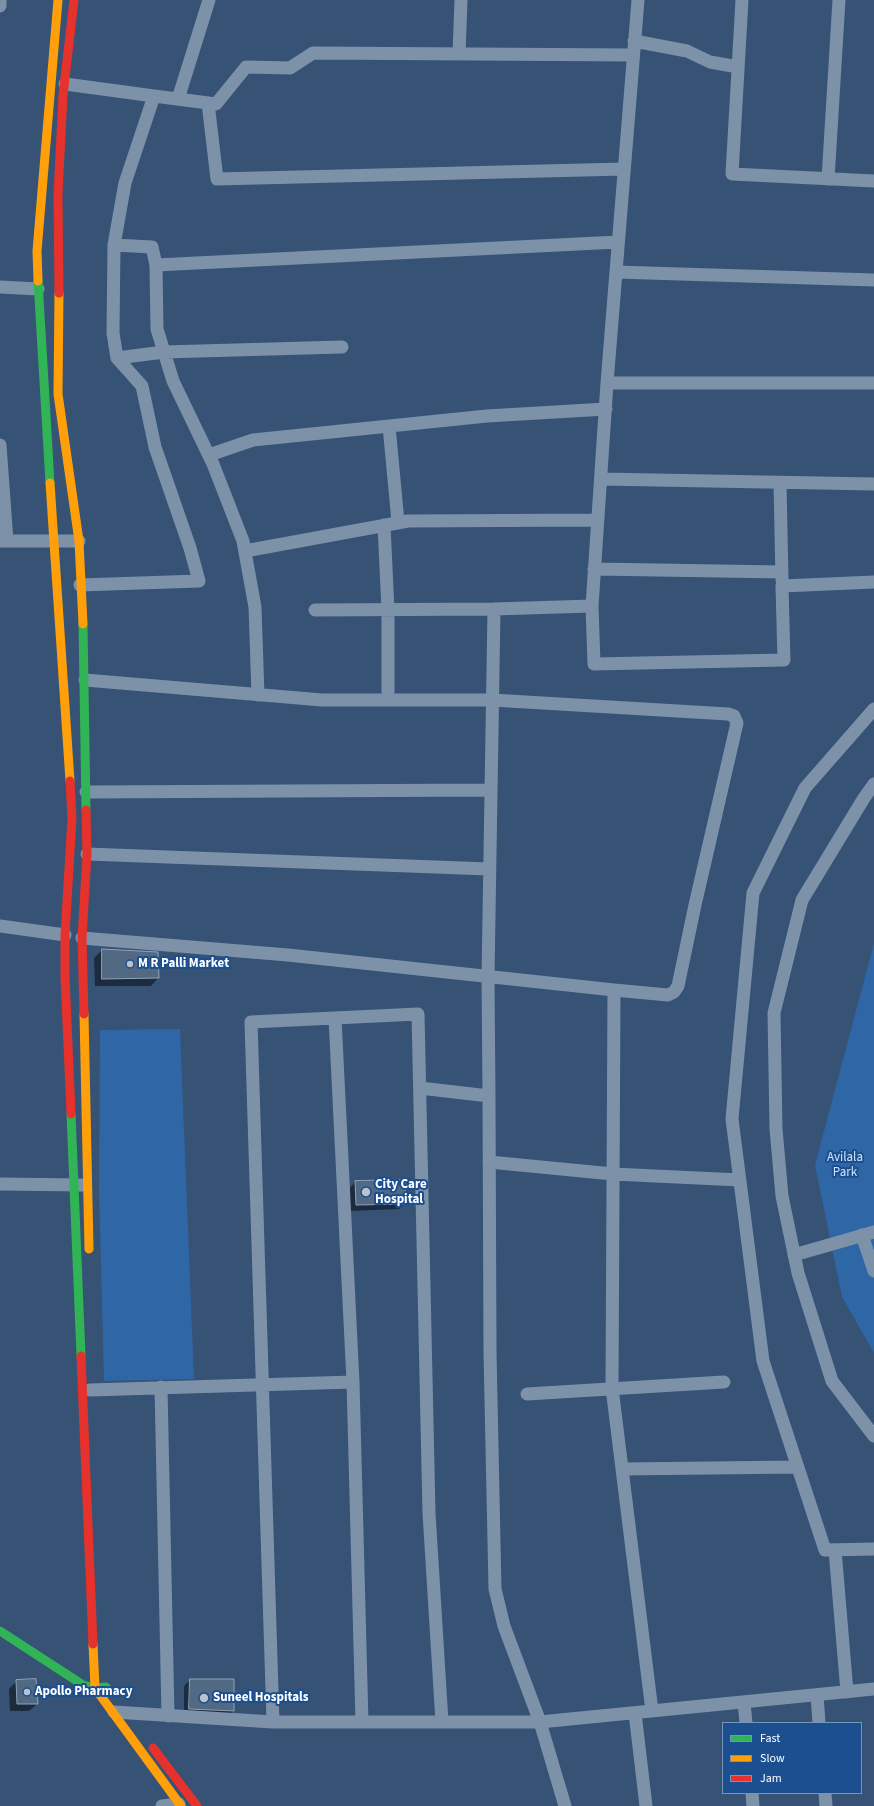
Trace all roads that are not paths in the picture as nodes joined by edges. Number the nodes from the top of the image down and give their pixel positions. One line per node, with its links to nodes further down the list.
1 (0, 0): 9 (street)
2 (58, 0): 27 (street)
3 (74, 0): 14 (street)
4 (208, 0): 16 (street)
5 (461, 0): 11 (street)
6 (638, 0): 10 (street)
7 (742, 0): 13 (street)
8 (839, 0): 19 (street)
9 (0, 6)
10 (634, 41): 12 (street); 13 (street)
11 (459, 54): 12 (street); 17 (street)
12 (633, 55): 18 (street)
13 (738, 67): 19 (street)
14 (65, 84): 15 (street); 45 (street)
15 (154, 96): 16 (street); 22 (street)
16 (178, 99): 17 (street)
17 (208, 103): 18 (street)
18 (624, 169): 21 (street)
19 (828, 179): 20 (street)
20 (874, 181)
21 (618, 242): 23 (street); 24 (street)
22 (114, 245): 23 (street); 30 (street)
23 (156, 265): 29 (street)
24 (616, 272): 25 (street); 32 (street)
25 (874, 280)
26 (0, 287): 27 (street)
27 (38, 288): 44 (street)
28 (342, 346): 29 (street)
29 (164, 352): 30 (street); 36 (street)
30 (117, 358): 50 (street)
31 (874, 383): 32 (street)
32 (607, 384): 33 (street)
33 (606, 409): 34 (street); 37 (street)
34 (389, 426): 36 (street); 41 (street)
35 (0, 445): 43 (street)
36 (208, 455): 46 (street)
37 (601, 479): 38 (street); 40 (street)
38 (780, 482): 39 (street); 48 (street)
39 (874, 484)
40 (598, 520): 41 (street); 47 (street)
41 (398, 522): 42 (street)
42 (384, 525): 46 (street); 55 (street)
43 (4, 541): 44 (street)
44 (54, 541): 45 (street); 67 (street)
45 (79, 541): 50 (street)
46 (245, 551): 57 (street)
47 (594, 569): 48 (street); 52 (street)
48 (782, 572): 51 (street)
49 (874, 582): 51 (street)
50 (80, 585): 56 (street)
51 (782, 586): 52 (street)
52 (592, 606): 53 (street)
53 (494, 609): 55 (street); 59 (street)
54 (315, 610): 55 (street)
55 (388, 610): 58 (street)
56 (85, 680): 57 (street); 63 (street)
57 (258, 695): 58 (street)
58 (388, 700): 59 (street)
59 (492, 700): 62 (street); 70 (street)
60 (874, 710): 76 (street)
61 (874, 784): 81 (street)
62 (491, 790): 63 (street); 65 (street)
63 (86, 792): 64 (street)
64 (88, 854): 65 (street); 68 (street)
65 (489, 869): 69 (street)
66 (0, 926): 67 (street)
67 (65, 935): 78 (street)
68 (82, 938): 69 (street); 79 (street)
69 (488, 977): 70 (street); 73 (street)
70 (614, 990): 75 (street)
71 (335, 1018): 72 (street); 85 (street); 87 (street)
72 (420, 1088): 73 (street); 111 (street)
73 (489, 1096): 74 (street)
74 (489, 1162): 75 (street); 112 (street)
75 (613, 1174): 76 (street); 89 (street)
76 (740, 1180): 93 (street)
77 (0, 1184): 78 (street)
78 (74, 1185): 79 (street); 100 (street)
79 (88, 1185): 82 (street)
80 (868, 1233): 81 (street); 83 (street)
81 (794, 1255): 92 (street)
82 (89, 1256)
83 (874, 1271)
84 (89, 1327): 90 (street)
85 (353, 1382): 87 (street); 110 (street)
86 (724, 1382): 89 (street)
87 (262, 1384): 88 (street); 109 (street)
88 (160, 1387): 90 (street); 108 (street)
89 (612, 1388): 91 (street); 94 (street)
90 (90, 1390): 95 (street)
91 (527, 1394)
92 (874, 1436)
93 (798, 1467): 94 (street); 97 (street)
94 (622, 1469): 106 (street)
95 (97, 1523)
96 (874, 1549): 97 (street)
97 (835, 1550): 102 (street)
98 (0, 1631): 100 (street)
99 (108, 1686): 100 (street)
100 (95, 1688): 105 (street)
101 (874, 1689): 102 (street)
102 (847, 1692): 103 (street)
103 (817, 1695): 104 (street); 114 (street)
104 (744, 1702): 106 (street); 113 (street)
105 (119, 1710): 108 (street); 115 (street); 119 (street)
106 (652, 1711): 107 (street)
107 (635, 1713): 112 (street); 123 (street)
108 (168, 1716): 109 (street)
109 (274, 1722): 110 (street)
110 (362, 1722): 111 (street)
111 (442, 1722): 112 (street)
112 (540, 1722): 122 (street)
113 (746, 1722)
114 (819, 1722)
115 (136, 1726)
116 (146, 1738): 121 (street)
117 (752, 1794): 124 (street)
118 (825, 1794): 125 (street)
119 (180, 1805): 120 (street)
120 (162, 1806)
121 (197, 1806)
122 (565, 1806)
123 (646, 1806)
124 (753, 1806)
125 (826, 1806)

